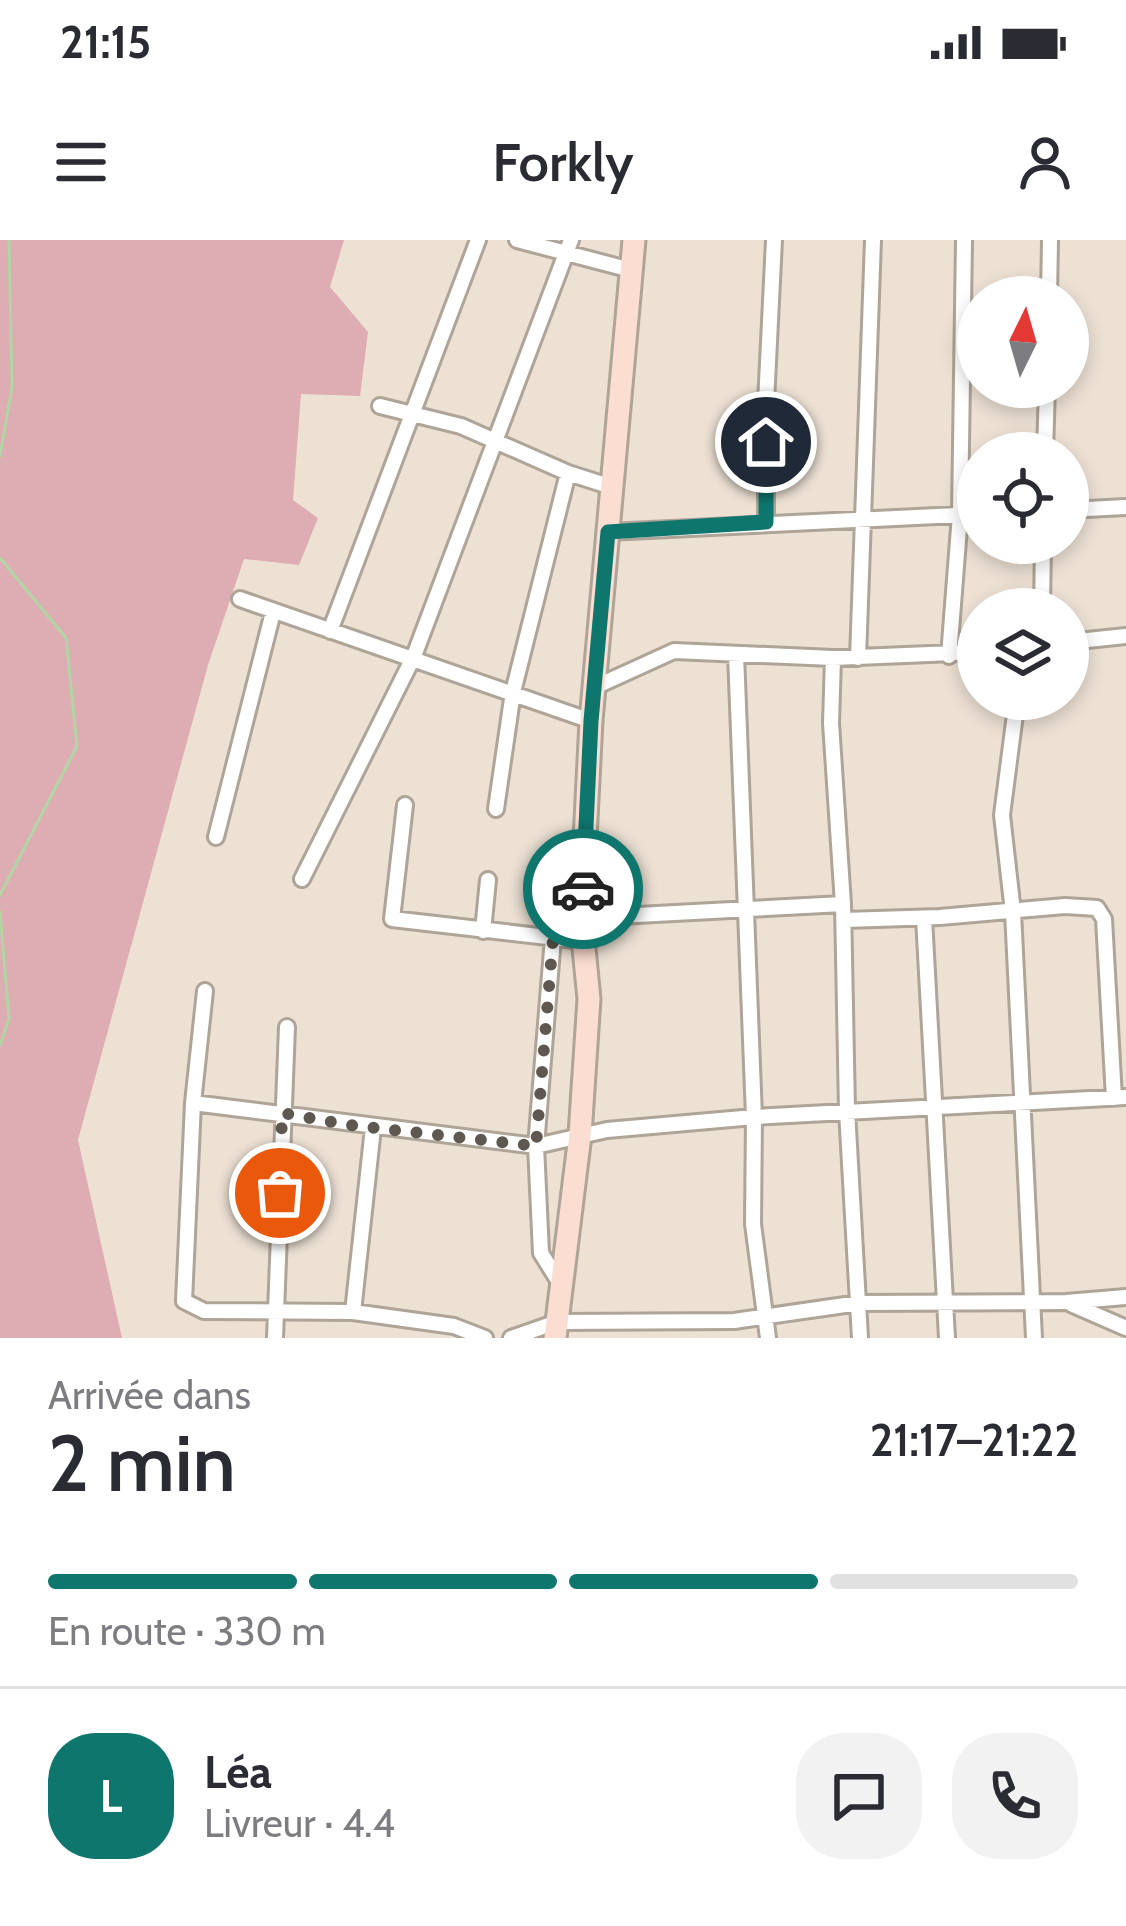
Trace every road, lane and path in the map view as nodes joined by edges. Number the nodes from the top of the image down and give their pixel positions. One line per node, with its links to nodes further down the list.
1 (478, 240): 12 (street)
2 (517, 240): 8 (street)
3 (634, 240): 9 (street)
4 (774, 240): 21 (street)
5 (873, 240): 20 (street)
6 (964, 240): 13 (street)
7 (1050, 240): 10 (street)
8 (568, 248): 9 (street); 14 (street)
9 (632, 270): 16 (street)
10 (1049, 276)
11 (380, 406): 12 (street)
12 (411, 413): 14 (street); 26 (street)
13 (961, 432)
14 (497, 441): 15 (street); 31 (street)
15 (568, 473): 16 (street); 36 (street)
16 (612, 487): 22 (street)
17 (1126, 507): 18 (street)
18 (1089, 509)
19 (957, 515): 20 (street)
20 (866, 518): 21 (street); 34 (street)
21 (766, 522): 22 (street)
22 (608, 532): 35 (street)
23 (957, 553): 32 (street)
24 (241, 599): 25 (street)
25 (273, 612): 26 (street); 41 (street)
26 (331, 632): 31 (street)
27 (1126, 633): 28 (street)
28 (1089, 639)
29 (736, 654): 33 (street); 35 (street); 44 (street)
30 (957, 655): 32 (street)
31 (414, 656): 36 (street); 42 (street)
32 (949, 656): 34 (street)
33 (833, 658): 34 (street); 45 (street)
34 (858, 658)
35 (595, 687): 38 (street)
36 (513, 692): 38 (street); 40 (street)
37 (1014, 720): 46 (street)
38 (591, 721): 48 (street)
39 (405, 805): 49 (street)
40 (496, 809)
41 (216, 837)
42 (302, 879)
43 (488, 880): 49 (street)
44 (743, 911): 45 (street); 48 (street); 59 (street)
45 (844, 912): 47 (street); 57 (street)
46 (1013, 912): 47 (street); 53 (street); 55 (street)
47 (924, 918): 56 (street)
48 (582, 929): 50 (street); 61 (street)
49 (483, 931): 50 (street)
50 (553, 938): 62 (street)
51 (205, 992): 54 (street)
52 (287, 1027): 58 (street)
53 (1120, 1098): 55 (street)
54 (193, 1103): 58 (street); 69 (street)
55 (1021, 1105): 56 (street); 66 (street)
56 (937, 1109): 57 (street); 65 (street)
57 (848, 1111): 59 (street); 68 (street)
58 (282, 1113): 60 (street); 69 (street)
59 (754, 1117): 61 (street); 71 (street)
60 (373, 1128): 62 (street); 70 (street)
61 (580, 1135): 62 (street); 63 (street)
62 (536, 1146): 63 (street)
63 (561, 1285): 73 (street)
64 (1126, 1297): 67 (street)
65 (945, 1301): 66 (street); 68 (street); 81 (street)
66 (1034, 1302): 67 (street); 82 (street)
67 (1066, 1302): 72 (street)
68 (859, 1303): 71 (street); 80 (street)
69 (276, 1312): 70 (street); 76 (street)
70 (353, 1312): 75 (street)
71 (767, 1316): 74 (street); 79 (street)
72 (1126, 1328)
73 (556, 1330): 74 (street); 78 (street)
74 (642, 1330)
75 (453, 1332): 77 (street)
76 (275, 1338)
77 (484, 1338)
78 (512, 1338)
79 (768, 1338)
80 (860, 1338)
81 (947, 1338)
82 (1034, 1338)

